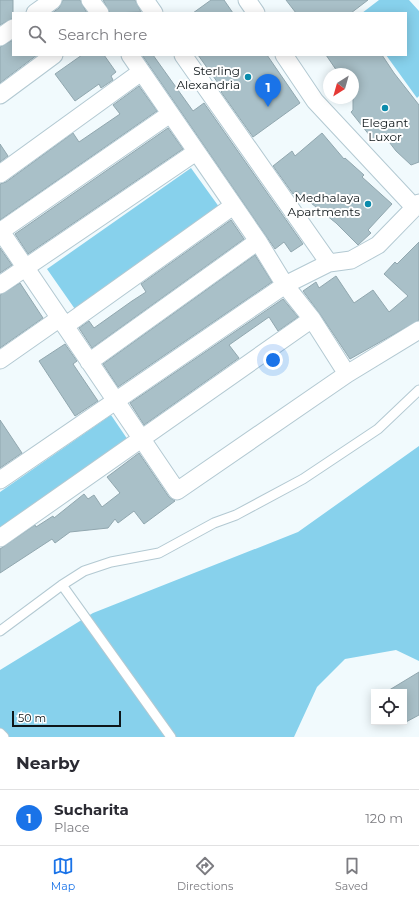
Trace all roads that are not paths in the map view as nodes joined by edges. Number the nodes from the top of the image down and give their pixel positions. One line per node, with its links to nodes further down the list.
1 (53, 0): 5 (street)
2 (90, 0): 6 (street)
3 (145, 0): 7 (street)
4 (247, 0): 8 (street)
5 (36, 12)
6 (99, 12)
7 (153, 12)
8 (255, 12)
9 (12, 29): 10 (street)
10 (0, 37)
11 (53, 56): 16 (street)
12 (131, 56): 15 (street)
13 (184, 56): 24 (street)
14 (285, 56): 20 (street)
15 (141, 72): 17 (street); 19 (street)
16 (0, 95)
17 (170, 114): 18 (street); 22 (street)
18 (196, 152): 21 (street); 25 (street)
19 (0, 174)
20 (417, 205): 24 (street)
21 (233, 206): 23 (street); 29 (street)
22 (0, 231): 25 (street)
23 (258, 241): 27 (street); 32 (street)
24 (329, 263): 27 (street)
25 (26, 268): 26 (street); 29 (street)
26 (0, 285)
27 (285, 285): 28 (street); 35 (street)
28 (312, 319): 33 (street); 36 (street)
29 (63, 322): 31 (street); 32 (street)
30 (419, 330): 33 (street)
31 (0, 360)
32 (89, 362): 35 (street)
33 (347, 374): 36 (street)
34 (419, 390): 39 (lane)
35 (116, 401): 36 (street); 37 (street)
36 (141, 438): 38 (street)
37 (0, 480)
38 (0, 538)
39 (62, 585): 40 (lane); 43 (lane)
40 (0, 631)
41 (0, 733): 42 (lane)
42 (4, 737)
43 (172, 737)

